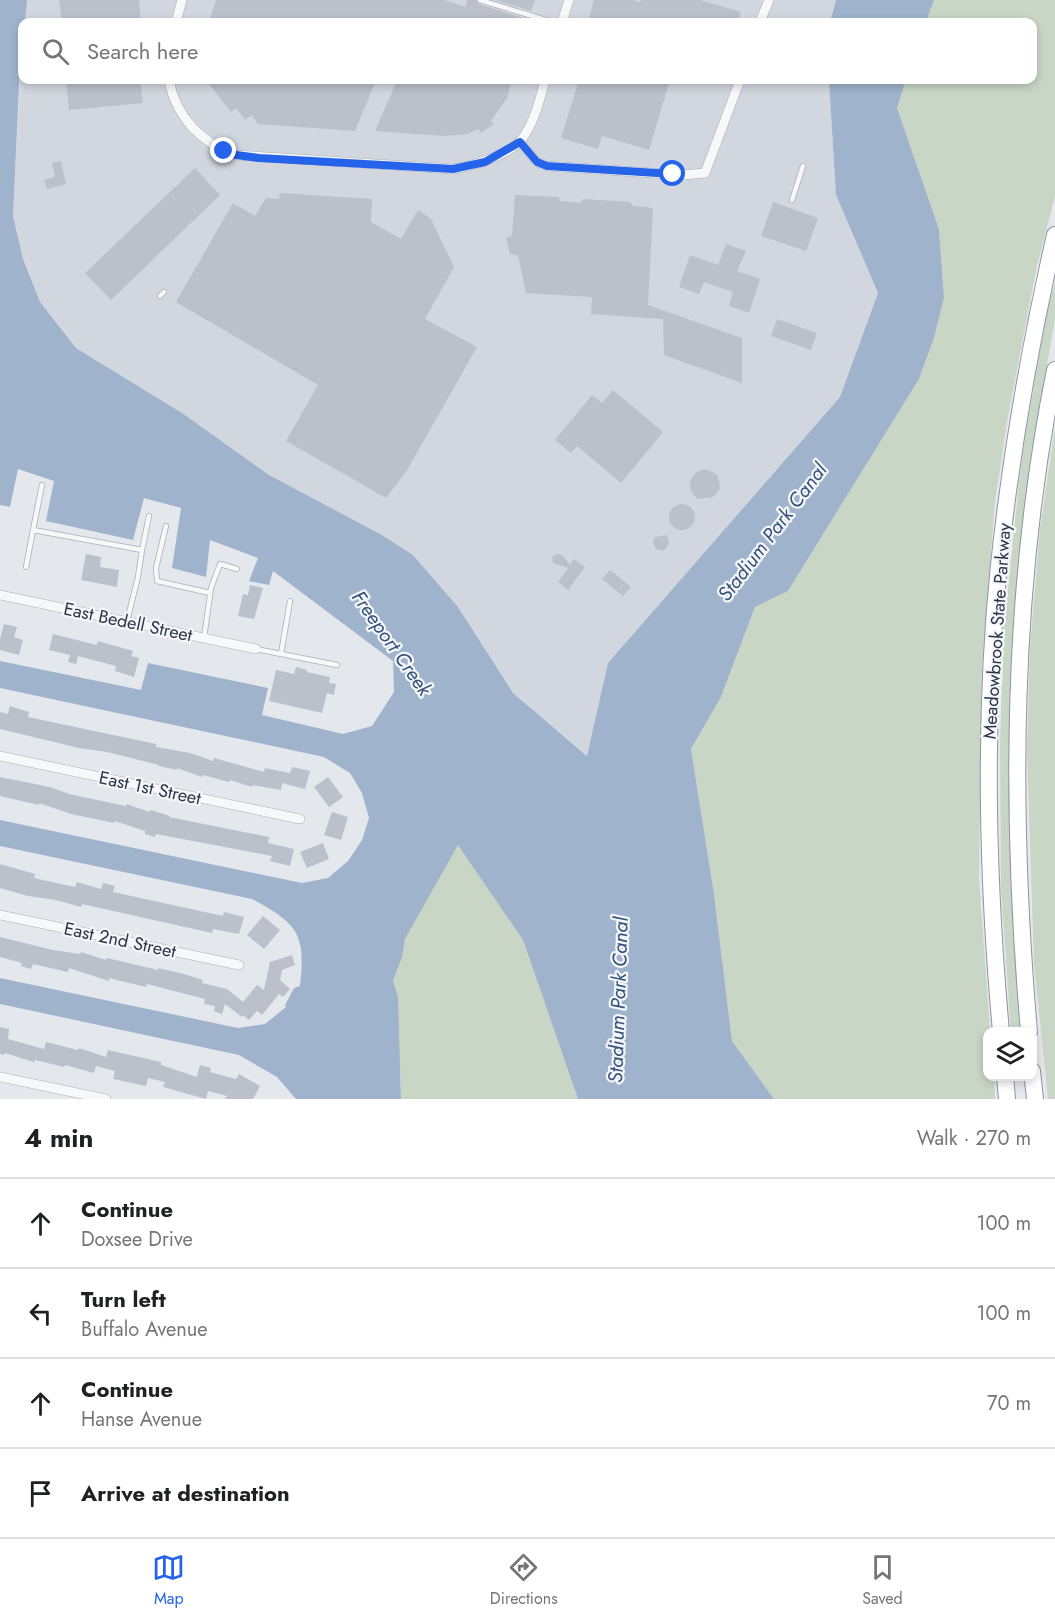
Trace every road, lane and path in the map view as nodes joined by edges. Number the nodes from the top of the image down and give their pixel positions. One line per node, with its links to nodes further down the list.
1 (182, 0): 5 (street)
2 (480, 0): 6 (lane)
3 (569, 0): 7 (street)
4 (769, 0): 8 (street)
5 (177, 18)
6 (539, 18)
7 (563, 18)
8 (762, 18)
9 (170, 84): 12 (street)
10 (544, 84): 12 (street)
11 (738, 84): 12 (street)
12 (520, 142)
13 (803, 166): 14 (lane)
14 (792, 200)
15 (1055, 235): 36 (highway, Meadowbrook State Parkway)
16 (1055, 370): 37 (highway, Meadowbrook State Parkway)
17 (42, 486): 20 (lane)
18 (149, 516): 21 (lane)
19 (166, 526): 24 (lane)
20 (33, 530): 21 (lane); 22 (lane)
21 (142, 550): 27 (lane)
22 (26, 567)
23 (237, 569): 24 (lane)
24 (210, 593): 28 (lane)
25 (0, 595): 27 (street, East Bedell Street)
26 (290, 601): 30 (lane)
27 (127, 621): 28 (street, East Bedell Street)
28 (204, 638): 29 (street, East Bedell Street)
29 (256, 649): 30 (lane)
30 (281, 654): 31 (lane)
31 (337, 665)
32 (0, 756): 33 (street, East 1st Street)
33 (300, 819)
34 (0, 915): 35 (street, East 2nd Street)
35 (239, 965)
36 (1001, 1027)
37 (1029, 1027)
38 (0, 1077): 41 (street)
39 (1005, 1081): 43 (highway)
40 (1033, 1081): 44 (highway)
41 (67, 1095): 42 (street)
42 (106, 1099)
43 (1007, 1099)
44 (1035, 1099)

